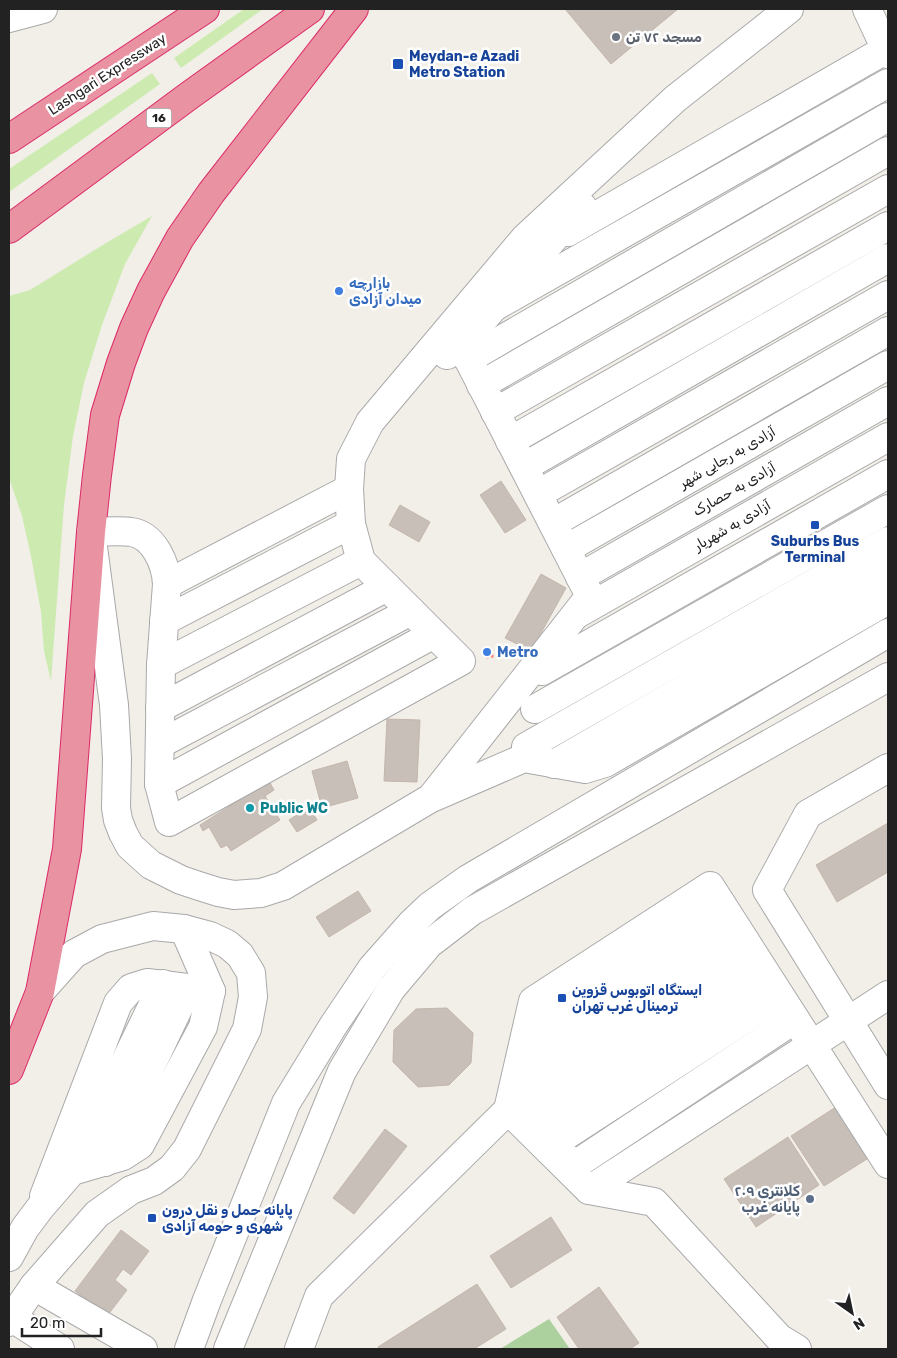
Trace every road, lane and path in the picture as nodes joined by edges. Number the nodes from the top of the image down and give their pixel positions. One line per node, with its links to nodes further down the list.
1 (43, 9): 7 (lane)
2 (205, 9): 12 (highway, Lashgari Expressway)
3 (310, 9): 16 (highway, 16)
4 (354, 9): 37 (highway)
5 (789, 9): 10 (lane)
6 (867, 9): 8 (lane)
7 (9, 18)
8 (887, 52): 17 (lane)
9 (888, 83): 20 (lane)
10 (675, 99): 17 (lane); 25 (lane)
11 (888, 118): 22 (lane)
12 (9, 139)
13 (888, 151): 24 (lane)
14 (888, 189): 27 (lane)
15 (888, 226): 29 (lane)
16 (9, 229)
17 (552, 241): 20 (lane)
18 (888, 258): 30 (lane)
19 (888, 295): 33 (lane)
20 (494, 307): 22 (lane)
21 (888, 331): 35 (lane)
22 (465, 352): 24 (lane); 25 (lane)
23 (888, 365): 39 (lane, آزادی به رجایی شهر)
24 (481, 385): 27 (lane)
25 (395, 392): 32 (lane)
26 (888, 401): 44 (lane, آزادی به حصارک)
27 (495, 412): 29 (lane)
28 (888, 437): 44 (lane, آزادی به شهریار)
29 (510, 441): 30 (lane)
30 (524, 467): 33 (lane)
31 (888, 474): 51 (lane)
32 (349, 489): 36 (lane); 42 (lane)
33 (538, 494): 35 (lane)
34 (888, 509): 54 (lane)
35 (553, 523): 39 (lane)
36 (351, 524): 40 (lane); 47 (lane)
37 (91, 532): 42 (lane); 60 (lane); 66 (highway)
38 (888, 541): 56 (lane)
39 (566, 549): 44 (lane)
40 (361, 560): 43 (lane); 50 (lane)
41 (888, 571): 57 (lane)
42 (167, 584): 47 (lane)
43 (387, 587): 46 (lane); 53 (lane)
44 (582, 596): 51 (lane)
45 (888, 600): 57 (lane)
46 (411, 611): 49 (lane); 55 (lane)
47 (164, 621): 50 (lane)
48 (888, 632): 73 (lane)
49 (434, 634): 59 (lane); 59 (lane)
50 (161, 665): 53 (lane)
51 (538, 670): 54 (lane); 60 (lane)
52 (888, 677): 75 (lane)
53 (160, 708): 55 (lane)
54 (534, 709): 56 (lane)
55 (160, 744): 59 (lane)
56 (525, 752): 57 (lane); 60 (lane)
57 (554, 764)
58 (888, 768): 69 (lane)
59 (158, 784)
60 (431, 798)
61 (722, 906): 63 (lane); 74 (lane); 74 (lane)
62 (184, 930): 65 (lane); 66 (lane); 81 (lane)
63 (750, 950): 64 (lane); 74 (lane)
64 (773, 984): 68 (lane); 74 (lane)
65 (187, 988): 77 (lane); 77 (lane); 79 (lane)
66 (40, 992): 71 (highway)
67 (888, 994): 69 (lane)
68 (794, 1019): 70 (lane); 74 (lane)
69 (848, 1021): 70 (lane); 72 (lane)
70 (811, 1045): 76 (lane); 78 (lane)
71 (9, 1070)
72 (888, 1085)
73 (286, 1103): 75 (lane); 82 (lane)
74 (508, 1110): 78 (lane); 89 (lane)
75 (322, 1119): 83 (lane)
76 (888, 1164)
77 (72, 1171): 79 (lane)
78 (590, 1190): 90 (lane)
79 (40, 1208): 80 (lane)
80 (9, 1257)
81 (34, 1286): 84 (lane); 86 (lane)
82 (207, 1300): 83 (lane); 87 (lane)
83 (241, 1313): 88 (lane)
84 (10, 1320): 85 (lane)
85 (60, 1349)
86 (143, 1349)
87 (189, 1349)
88 (228, 1349)
89 (299, 1349)
90 (797, 1349)

